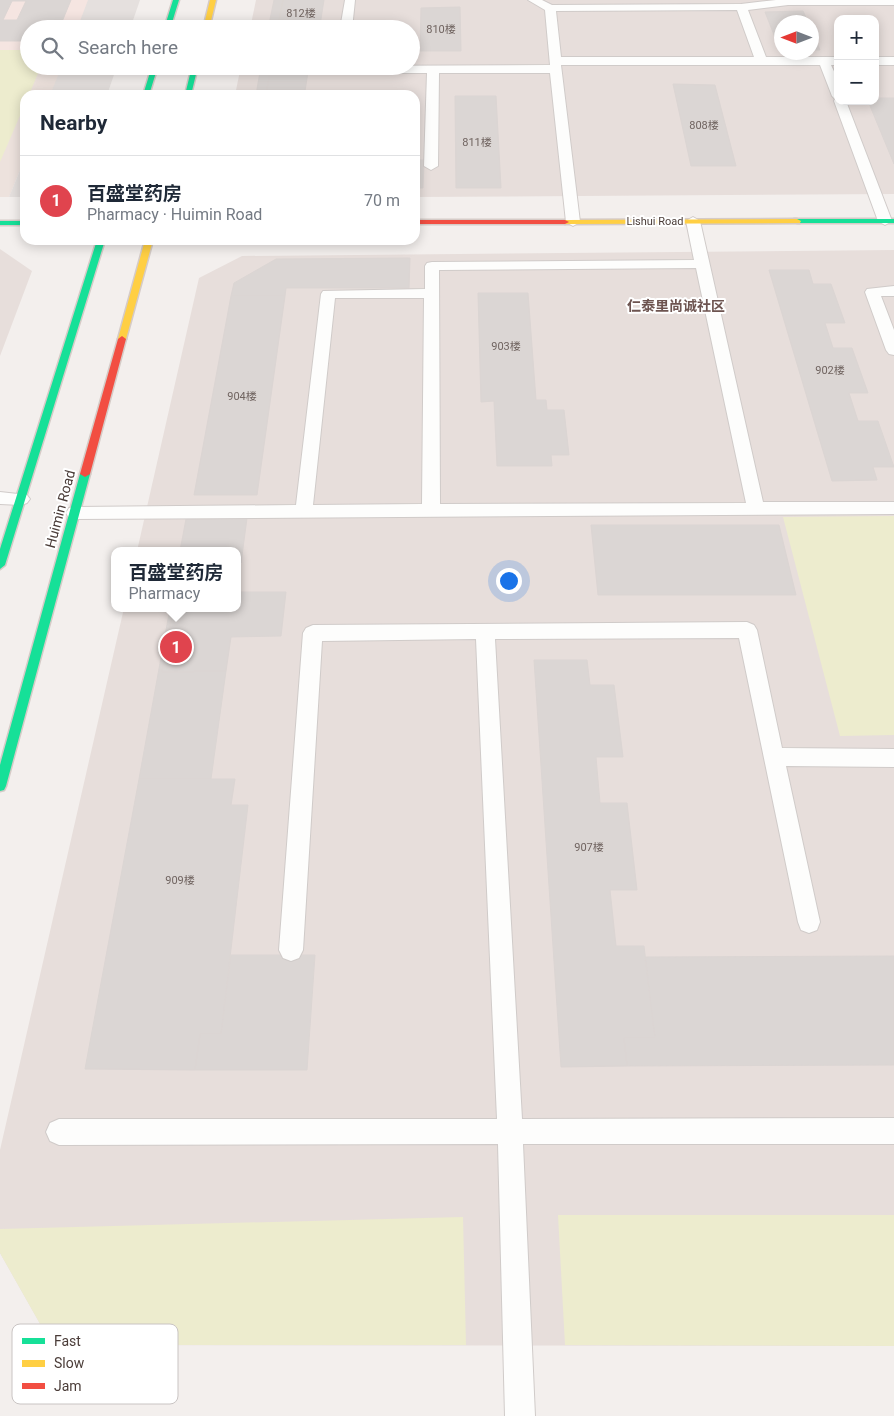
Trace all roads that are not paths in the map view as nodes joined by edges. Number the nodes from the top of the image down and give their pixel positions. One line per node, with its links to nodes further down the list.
1 (176, 0): 9 (main road)
2 (213, 0): 10 (main road)
3 (350, 0): 11 (lane)
4 (533, 0): 8 (lane)
5 (788, 1): 6 (lane); 7 (lane)
6 (894, 2)
7 (741, 7): 8 (lane); 12 (lane)
8 (550, 8): 17 (lane)
9 (170, 20)
10 (208, 20)
11 (347, 20)
12 (761, 61): 13 (lane); 17 (lane)
13 (824, 61): 14 (lane); 22 (lane)
14 (834, 61)
15 (879, 61): 16 (lane)
16 (894, 61)
17 (555, 65): 19 (lane); 30 (lane)
18 (420, 68): 19 (lane)
19 (433, 68): 26 (lane)
20 (152, 75): 23 (main road)
21 (194, 75): 24 (main road)
22 (834, 86)
23 (148, 90)
24 (189, 90)
25 (842, 105): 28 (lane)
26 (431, 166)
27 (692, 221): 28 (main road, Lishui Road); 30 (main road, Lishui Road); 35 (lane)
28 (890, 221)
29 (420, 222): 30 (main road, Lishui Road)
30 (574, 222)
31 (0, 223): 32 (main road)
32 (20, 223)
33 (99, 245): 40 (main road)
34 (148, 245): 45 (main road, Huimin Road)
35 (702, 264): 37 (lane); 42 (lane)
36 (894, 292): 38 (lane)
37 (431, 294): 43 (lane); 44 (lane)
38 (894, 350)
39 (0, 498): 40 (lane)
40 (21, 499): 46 (main road)
41 (894, 508): 42 (lane)
42 (756, 509): 44 (lane)
43 (304, 511): 44 (lane); 45 (lane)
44 (430, 511)
45 (75, 513): 50 (main road, Huimin Road)
46 (0, 565)
47 (485, 632): 48 (lane); 52 (lane); 54 (lane)
48 (774, 757): 49 (lane); 51 (lane)
49 (894, 758)
50 (0, 786)
51 (809, 922)
52 (290, 950)
53 (894, 1130): 54 (lane)
54 (510, 1131): 55 (lane); 56 (lane)
55 (59, 1132)
56 (520, 1416)

